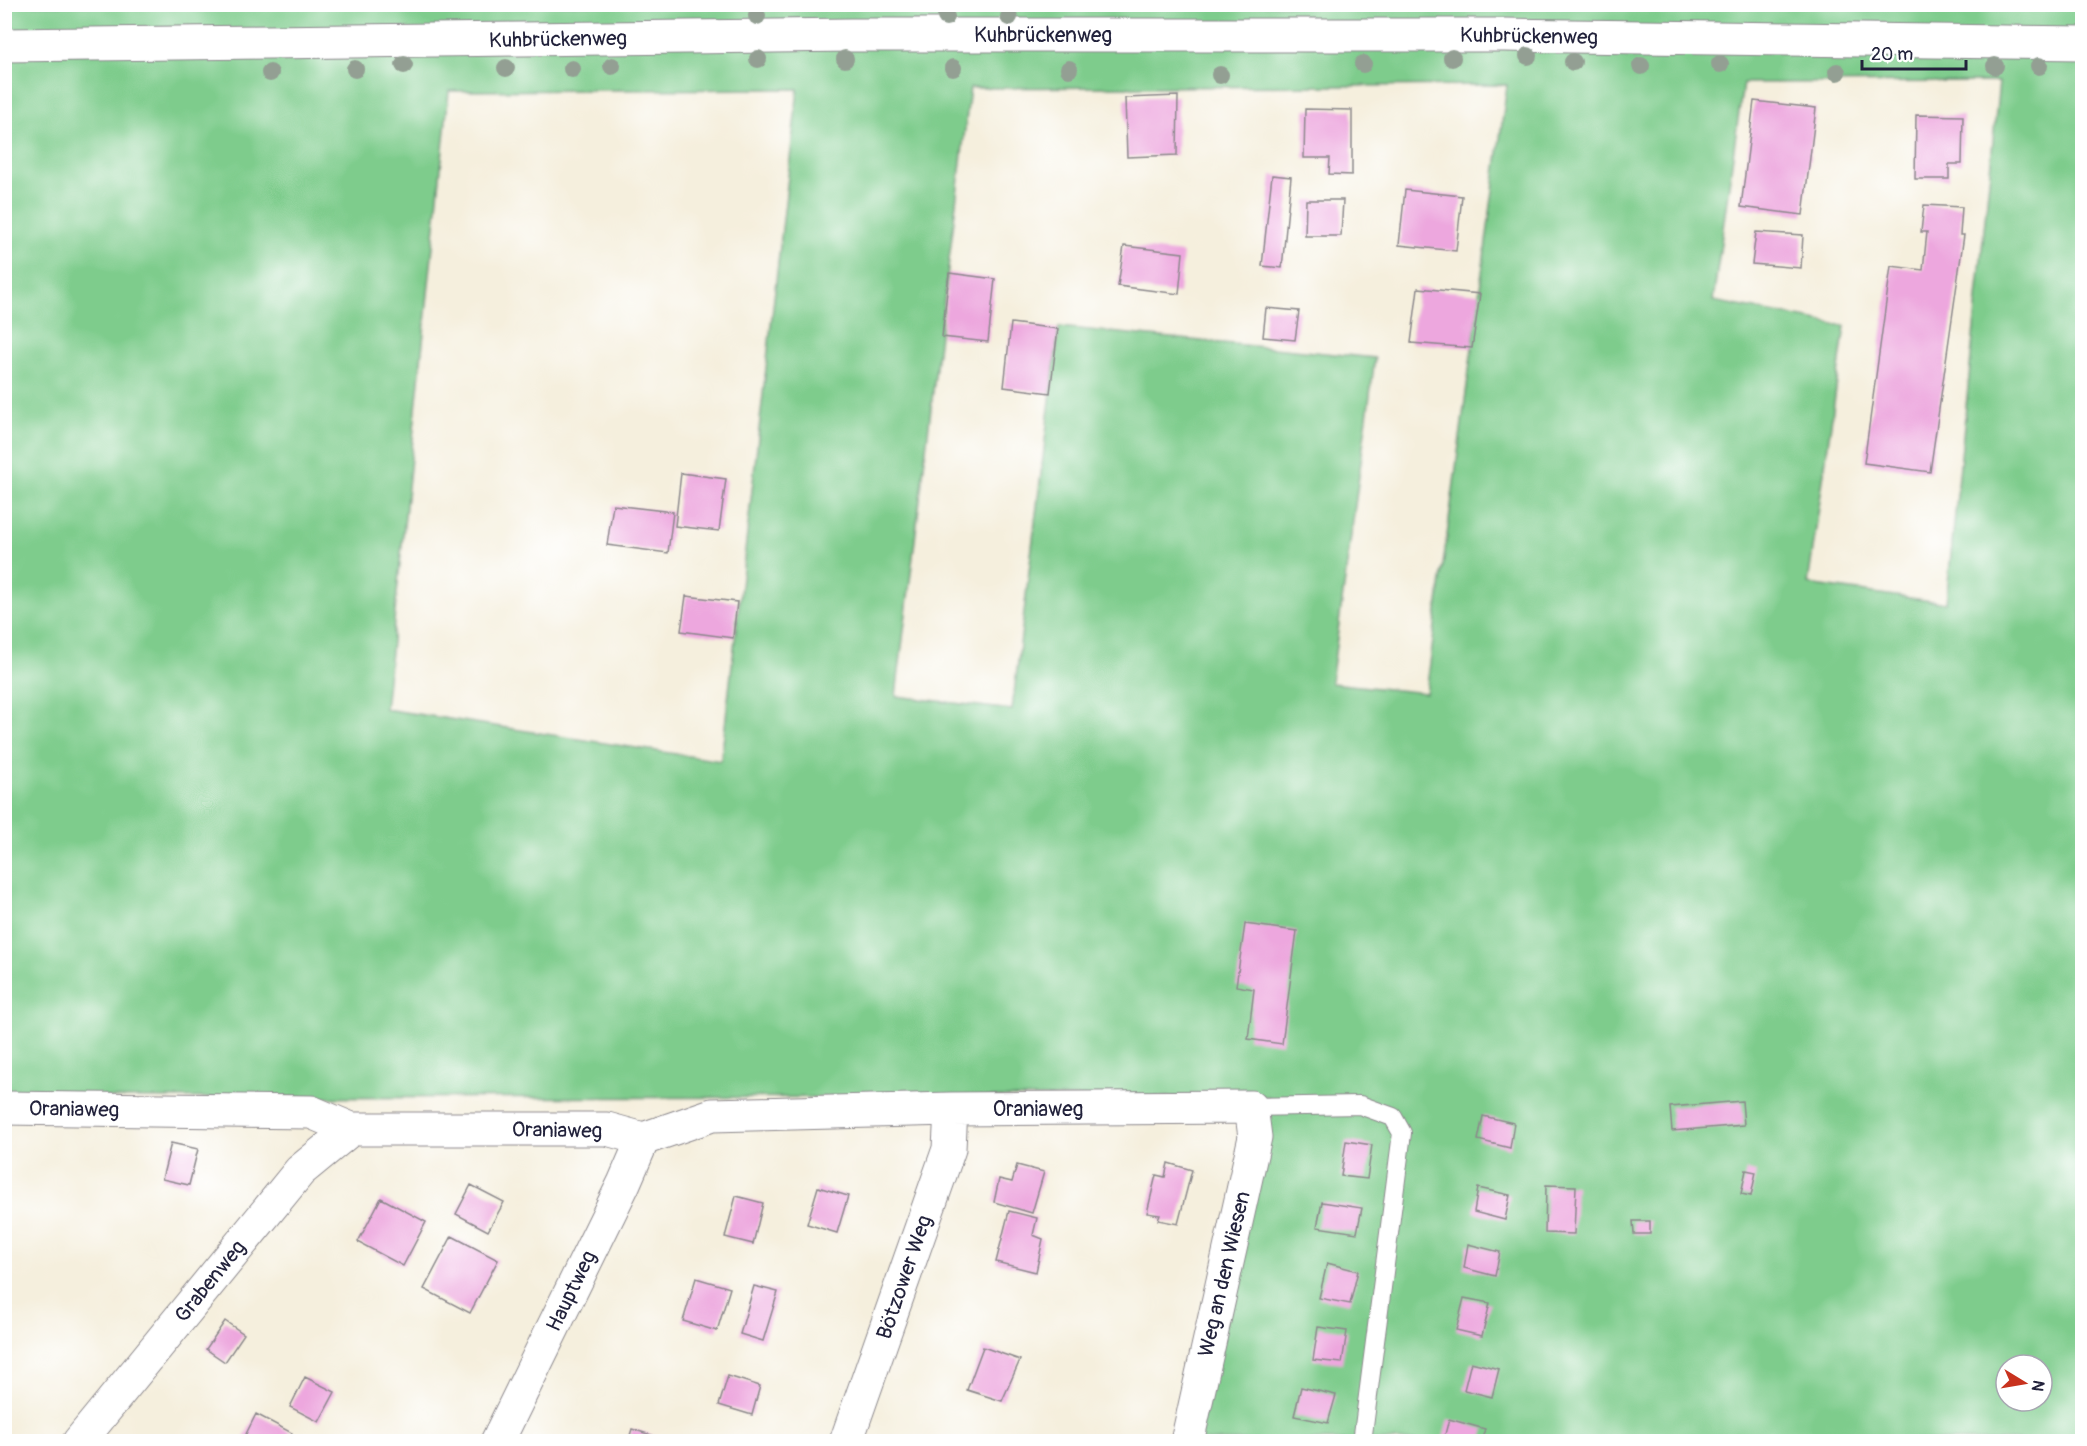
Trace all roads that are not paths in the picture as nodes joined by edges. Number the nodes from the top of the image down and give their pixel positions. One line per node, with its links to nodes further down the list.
1 (2082, 43): 2 (street, Kuhbrückenweg)
2 (4, 45)
3 (1251, 1107): 5 (street, Oraniaweg); 11 (street, Weg an den Wiesen); 12 (lane)
4 (4, 1108): 6 (street, Oraniaweg)
5 (951, 1109): 7 (street, Oraniaweg); 10 (street, Bötzower Weg)
6 (351, 1129): 7 (street, Oraniaweg); 8 (street, Grabenweg)
7 (643, 1139): 9 (street, Hauptweg)
8 (79, 1442)
9 (497, 1442)
10 (846, 1442)
11 (1186, 1442)
12 (1362, 1442)

